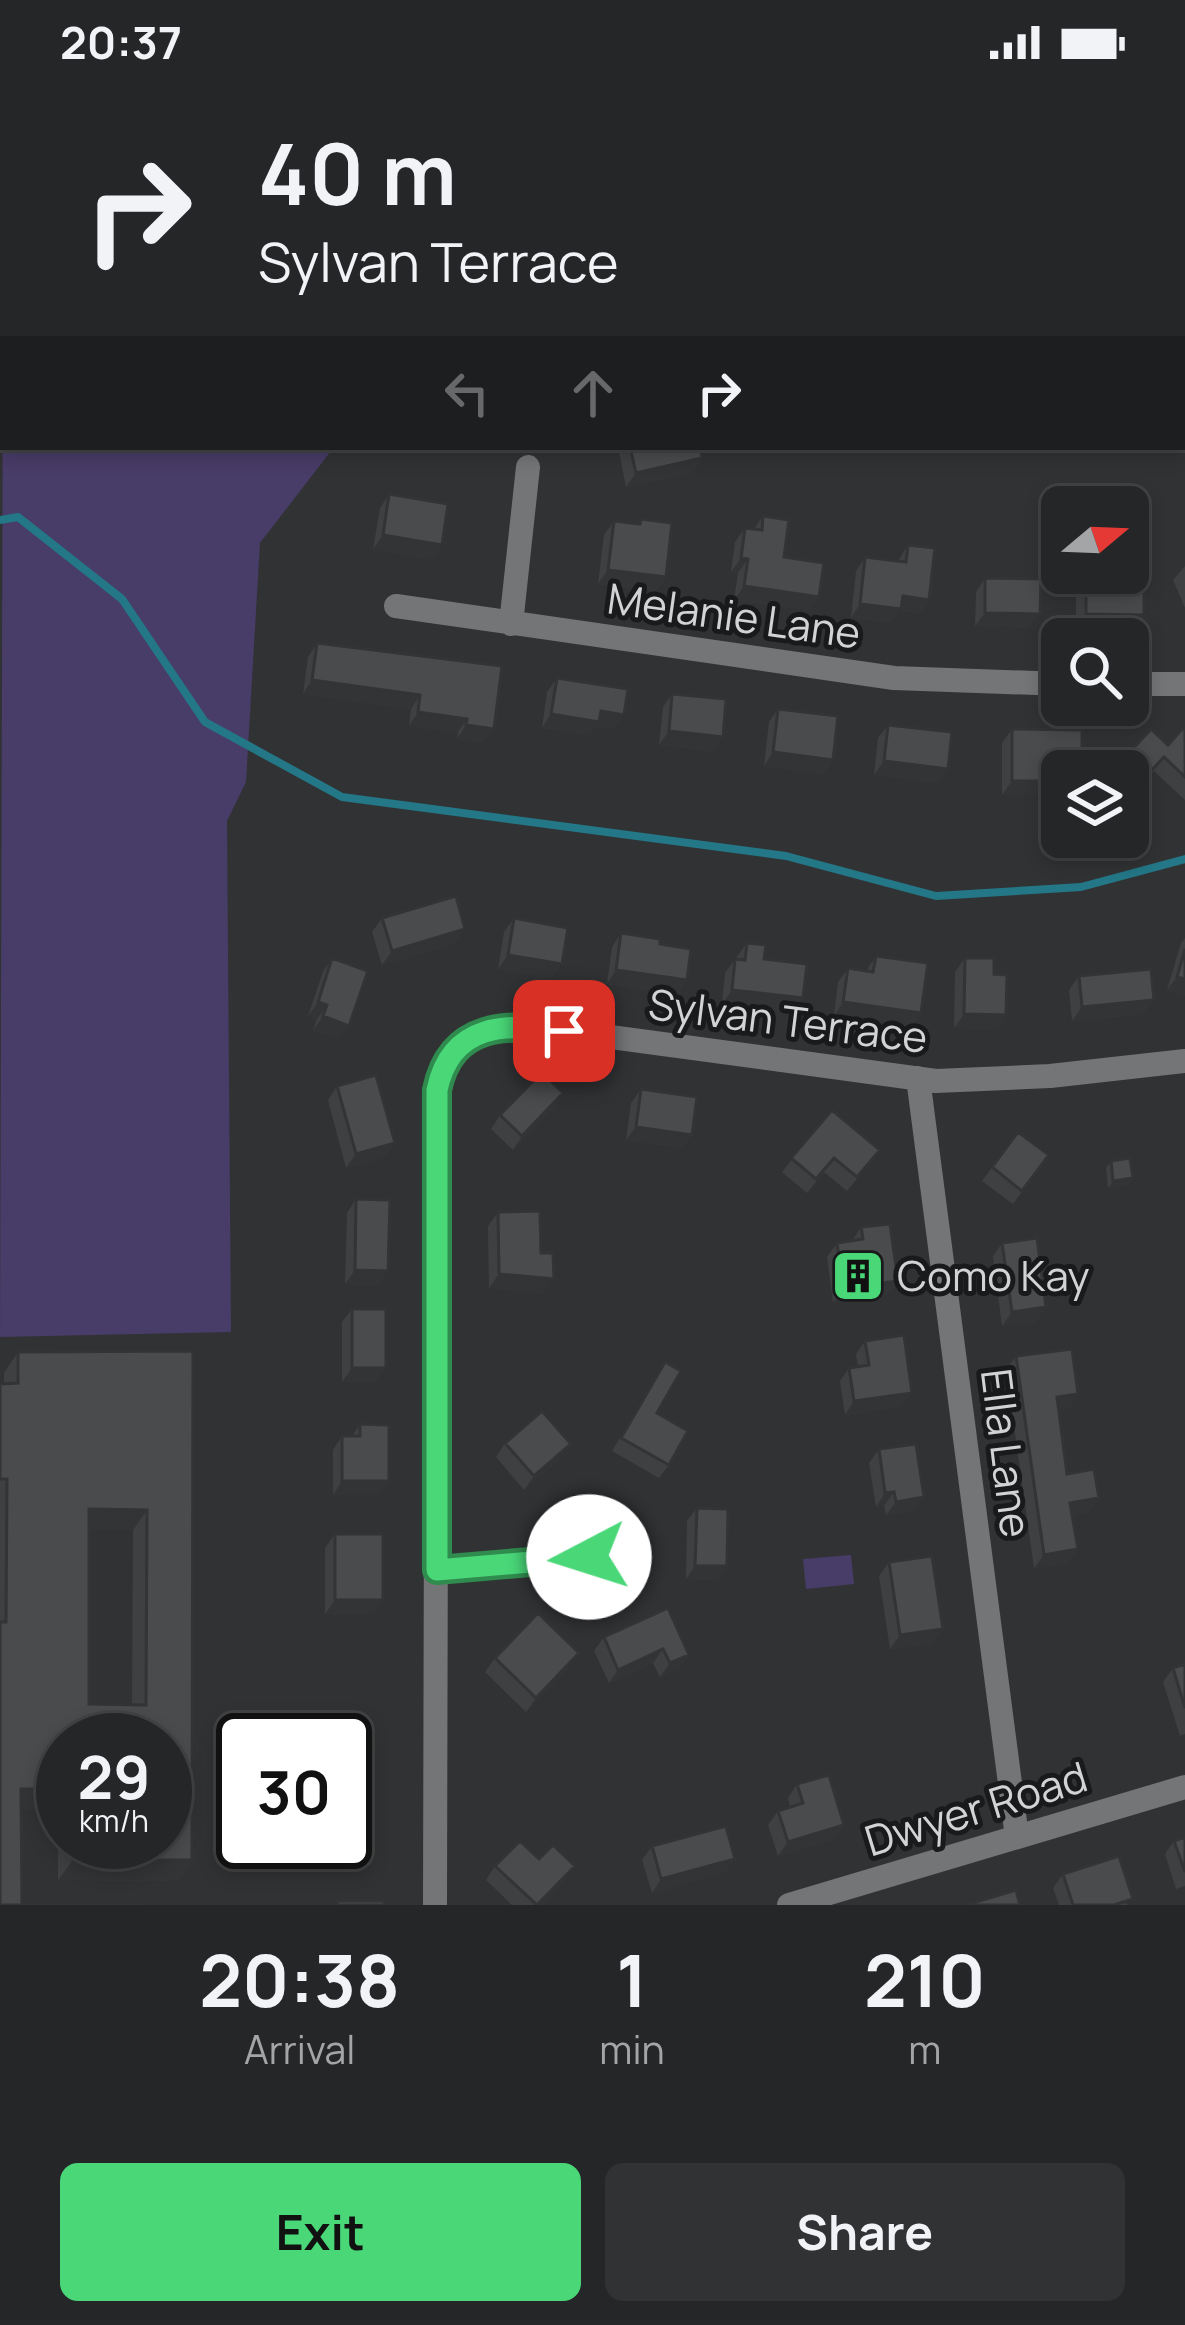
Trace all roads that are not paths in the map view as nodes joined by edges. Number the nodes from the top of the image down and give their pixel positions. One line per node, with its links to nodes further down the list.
1 (528, 467): 3 (street)
2 (396, 605): 3 (street, Melanie Lane)
3 (511, 624): 4 (street, Melanie Lane)
4 (1041, 683)
5 (1149, 684): 6 (street)
6 (1185, 684)
7 (1185, 1061): 8 (street, Sylvan Terrace)
8 (918, 1078): 10 (street, Sylvan Terrace); 12 (street, Ella Lane)
9 (589, 1557): 10 (street)
10 (437, 1570): 13 (street, Sylvan Terrace)
11 (1185, 1787): 12 (street, Dwyer Road)
12 (1017, 1838): 14 (street, Dwyer Road)
13 (435, 1905)
14 (789, 1905)

